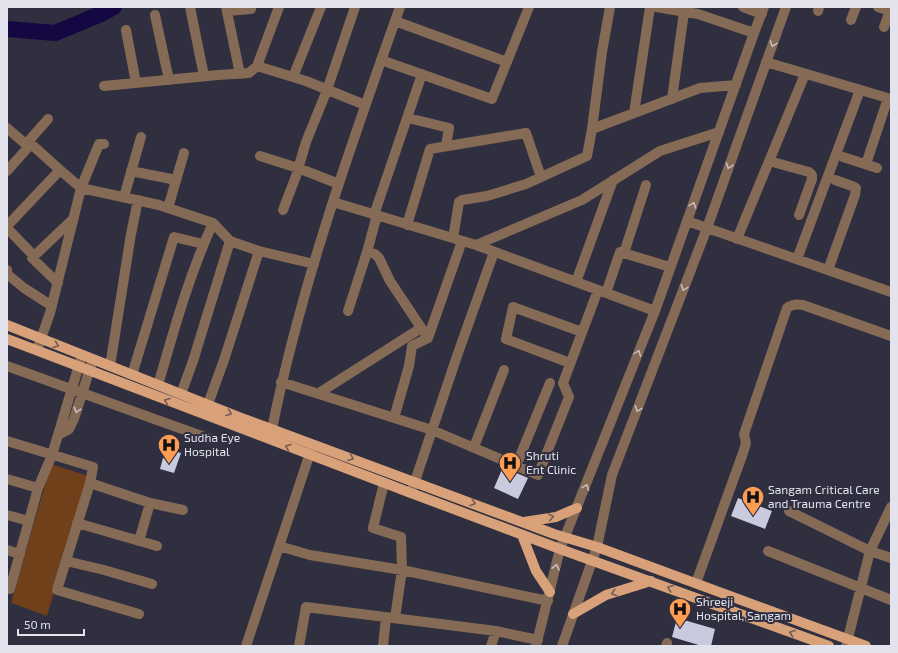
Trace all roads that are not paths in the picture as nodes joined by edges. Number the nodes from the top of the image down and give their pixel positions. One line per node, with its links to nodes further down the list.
1 (190, 7): 32 (street)
2 (279, 7): 28 (street)
3 (322, 7): 33 (street)
4 (355, 7): 38 (street)
5 (400, 7): 21 (street)
6 (530, 7): 26 (street)
7 (610, 7): 47 (street)
8 (650, 7): 43 (street)
9 (656, 7): 18 (street)
10 (743, 7): 16 (street)
11 (786, 7): 27 (street, one-way to 27)
12 (856, 7): 20 (street)
13 (878, 7): 17 (street)
14 (226, 9): 15 (street); 29 (street)
15 (251, 9)
16 (763, 10): 24 (street)
17 (891, 10): 22 (street)
18 (684, 12): 24 (street); 40 (street)
19 (155, 15): 34 (street)
20 (851, 20)
21 (395, 21): 25 (street); 26 (street)
22 (884, 27)
23 (126, 30): 35 (street)
24 (754, 33): 36 (street)
25 (381, 60): 30 (street); 42 (street)
26 (507, 62): 30 (street)
27 (766, 62): 31 (street); 82 (street, one-way to 82)
28 (257, 66): 29 (street); 33 (street)
29 (240, 74): 32 (street)
30 (422, 74): 44 (street)
31 (805, 74): 39 (street); 56 (street)
32 (204, 76): 34 (street)
33 (294, 77): 38 (street)
34 (169, 80): 35 (street)
35 (136, 83): 37 (street)
36 (736, 85): 40 (street); 48 (street)
37 (104, 86)
38 (327, 90): 42 (street); 58 (street)
39 (860, 90): 41 (street); 93 (street)
40 (672, 99): 43 (street)
41 (890, 99): 57 (street)
42 (365, 105): 67 (street)
43 (634, 113): 47 (street)
44 (408, 118): 52 (street); 75 (street)
45 (48, 119): 51 (street)
46 (7, 128): 51 (street)
47 (592, 128): 63 (street)
48 (719, 132): 65 (street); 78 (street, one-way to 48)
49 (141, 137): 62 (street)
50 (104, 144): 69 (street)
51 (27, 145): 60 (street); 61 (street)
52 (446, 146): 63 (street); 80 (street)
53 (184, 153): 64 (street)
54 (260, 156): 58 (street)
55 (844, 156): 57 (street)
56 (769, 161): 76 (street); 83 (street)
57 (866, 164): 59 (street)
58 (298, 168): 67 (street); 74 (street)
59 (877, 168)
60 (60, 170): 69 (street); 81 (street)
61 (7, 171)
62 (131, 171): 64 (street); 70 (street)
63 (541, 177): 84 (street)
64 (176, 180): 73 (street)
65 (613, 180): 87 (street); 98 (street)
66 (835, 180): 97 (street)
67 (339, 184): 72 (street)
68 (646, 185): 91 (street)
69 (81, 188): 70 (street); 77 (street)
70 (124, 197): 71 (street)
71 (138, 200): 73 (street); 118 (street)
72 (333, 202): 75 (street); 94 (street)
73 (168, 208): 79 (street)
74 (283, 210)
75 (375, 215): 80 (street); 89 (street)
76 (799, 215)
77 (74, 218): 92 (street); 99 (street)
78 (687, 221): 82 (street); 95 (street)
79 (212, 223): 85 (street); 86 (street)
80 (407, 225): 84 (street)
81 (7, 227): 92 (street)
82 (707, 228): 83 (street); 161 (street, one-way to 161)
83 (738, 239): 93 (street)
84 (457, 240): 87 (street); 109 (street)
85 (230, 241): 88 (street); 127 (street)
86 (203, 244): 121 (street); 124 (street)
87 (476, 245): 90 (street)
88 (259, 251): 94 (street); 129 (street)
89 (367, 252): 103 (street); 106 (street)
90 (494, 252): 98 (street); 132 (street)
91 (624, 253): 95 (street); 100 (street)
92 (34, 256): 99 (street)
93 (797, 259): 97 (street)
94 (314, 264): 122 (street)
95 (670, 267): 104 (street)
96 (7, 270): 102 (street)
97 (828, 270): 101 (street)
98 (576, 282): 100 (street)
99 (58, 283): 102 (street)
100 (602, 292): 104 (street); 107 (street)
101 (891, 292)
102 (52, 306): 111 (street)
103 (348, 311)
104 (655, 311): 149 (street, one-way to 104)
105 (7, 326): 111 (main road)
106 (421, 328): 109 (street); 128 (street)
107 (582, 332): 115 (street); 115 (street)
108 (891, 336): 172 (street)
109 (428, 338): 130 (street)
110 (7, 339): 112 (main road)
111 (41, 339): 112 (street); 113 (main road, one-way to 113)
112 (37, 350): 117 (main road)
113 (82, 355): 114 (main road); 117 (street)
114 (93, 359): 118 (main road); 119 (street)
115 (570, 363): 140 (street)
116 (7, 366): 125 (street)
117 (78, 366): 119 (main road); 125 (street)
118 (110, 366): 121 (main road)
119 (89, 370): 126 (street); 138 (main road, one-way to 119)
120 (504, 370): 137 (street)
121 (132, 375): 124 (main road)
122 (281, 382): 128 (street); 131 (street)
123 (550, 383): 140 (street)
124 (158, 385): 127 (main road)
125 (71, 390): 126 (street); 133 (street)
126 (82, 394): 133 (street, one-way to 133); 134 (street)
127 (181, 394): 129 (main road)
128 (319, 394): 130 (street)
129 (208, 404): 131 (main road, one-way to 131)
130 (394, 418): 132 (street)
131 (272, 429): 136 (main road)
132 (432, 430): 137 (street); 142 (street)
133 (58, 435): 139 (street)
134 (210, 440)
135 (7, 442): 139 (street)
136 (313, 444): 138 (street); 142 (main road, one-way to 142)
137 (474, 447): 140 (street)
138 (308, 455): 144 (main road); 160 (street)
139 (52, 456): 143 (street); 145 (street)
140 (516, 466)
141 (7, 479): 145 (street)
142 (415, 481): 146 (street); 154 (main road, one-way to 154)
143 (90, 483): 147 (street); 155 (street)
144 (384, 483): 146 (main road); 170 (street)
145 (38, 488): 153 (street)
146 (411, 493): 156 (main road)
147 (150, 503): 150 (street); 158 (street)
148 (891, 507): 165 (street)
149 (577, 508): 154 (main road, one-way to 149); 157 (street)
150 (183, 510)
151 (788, 511): 165 (street)
152 (7, 515): 153 (street)
153 (29, 521): 166 (street)
154 (524, 522): 157 (main road)
155 (77, 523): 158 (street); 169 (street)
156 (522, 535): 162 (main road); 176 (main road)
157 (565, 537): 161 (main road); 162 (street)
158 (139, 541): 159 (street)
159 (157, 546)
160 (279, 546): 170 (street); 184 (street)
161 (597, 547): 168 (street); 172 (main road)
162 (560, 549): 168 (main road); 176 (street, one-way to 162)
163 (7, 550): 166 (street)
164 (768, 551): 175 (street)
165 (870, 551): 167 (street); 175 (street)
166 (20, 554): 174 (street)
167 (891, 558)
168 (592, 560): 171 (main road); 179 (street)
169 (66, 561): 173 (street); 178 (street)
170 (402, 570): 176 (street); 180 (street)
171 (651, 581): 179 (main road, one-way to 179); 189 (main road, one-way to 171)
172 (696, 583): 182 (main road)
173 (152, 584)
174 (7, 588)
175 (860, 588): 177 (street); 182 (street)
176 (549, 596): 183 (street)
177 (891, 600)
178 (139, 614)
179 (573, 614): 188 (street)
180 (391, 618): 181 (street); 185 (street); 186 (street)
181 (496, 631): 183 (street); 187 (street)
182 (847, 642): 190 (main road)
183 (537, 643)
184 (246, 646)
185 (299, 646)
186 (382, 646)
187 (491, 646)
188 (562, 646)
189 (829, 646)
190 (866, 646)

